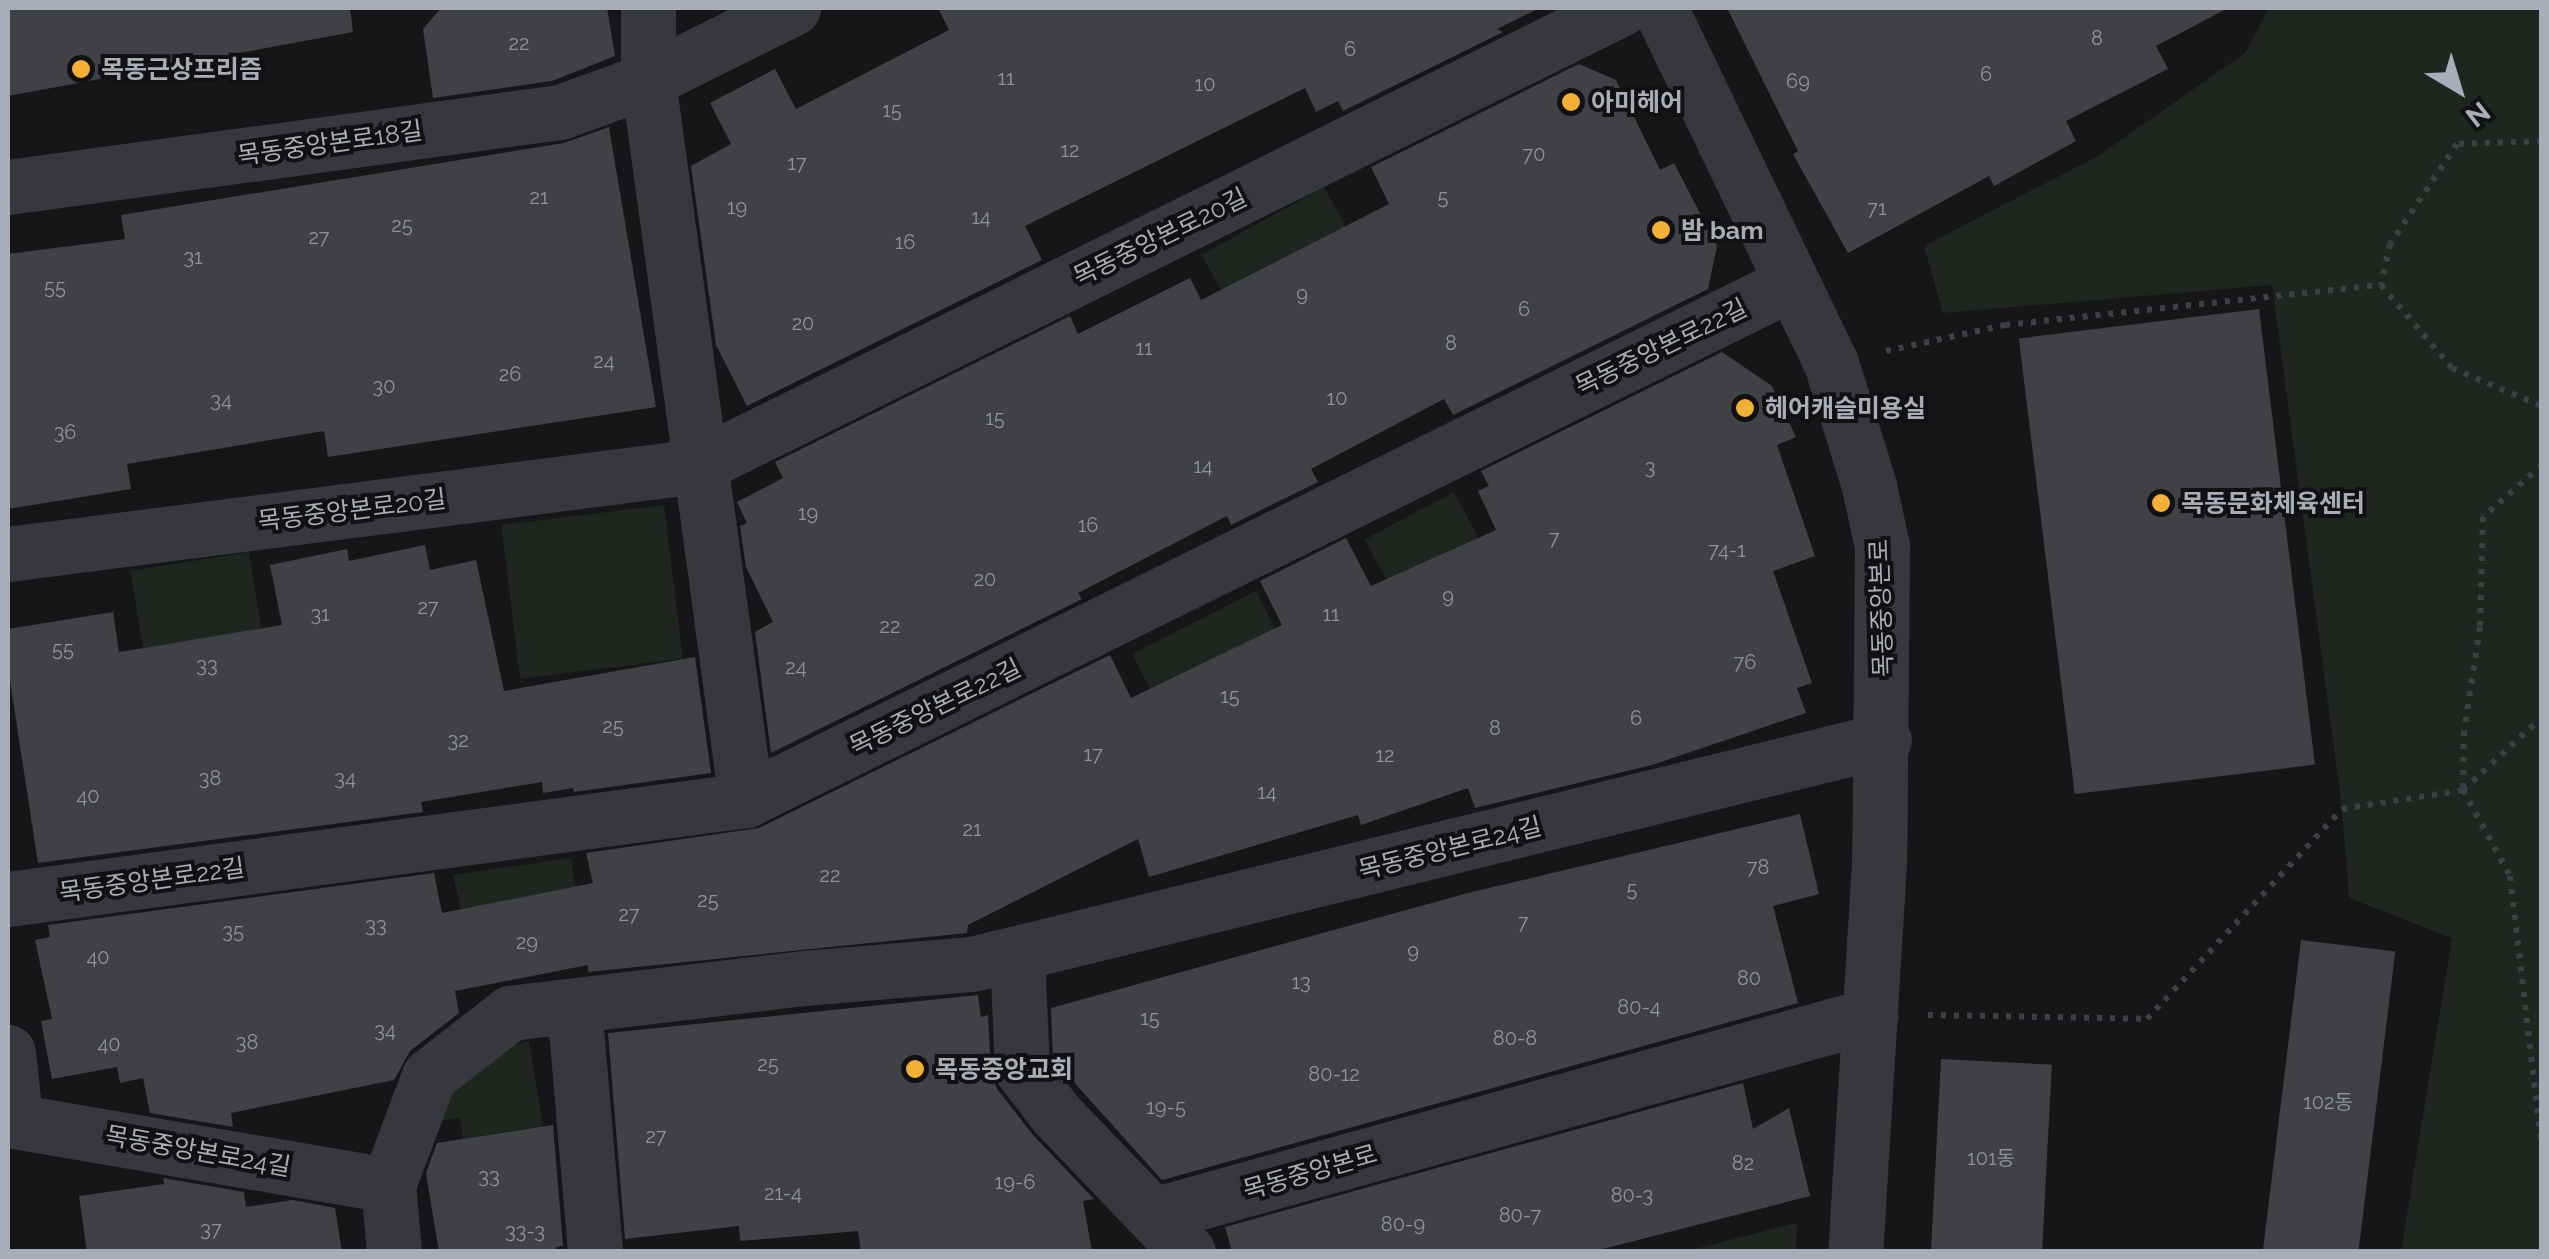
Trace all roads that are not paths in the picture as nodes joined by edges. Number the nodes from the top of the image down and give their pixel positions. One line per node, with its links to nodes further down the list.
1 (648, 8): 5 (street)
2 (793, 8): 5 (street, 목동중앙본로18길)
3 (1622, 8): 8 (street, 목동중앙본로20길)
4 (1660, 8): 7 (street, 목동중앙본로)
5 (648, 80): 6 (street, 목동중앙본로18길); 8 (street)
6 (8, 187)
7 (1791, 283): 10 (street, 목동중앙본로); 11 (street, 목동중앙본로22길)
8 (697, 466): 9 (street, 목동중앙본로20길); 11 (street)
9 (8, 554)
10 (1884, 740): 13 (street, 목동중앙본로24길); 15 (street, 목동중앙본로)
11 (746, 800): 12 (street, 목동중앙본로22길)
12 (8, 899)
13 (1017, 955): 14 (street, 목동중앙본로24길); 19 (street)
14 (574, 1006): 18 (street, 목동중앙본로24길); 21 (street)
15 (1872, 1014): 19 (street, 목동중앙본로); 22 (street, 목동중앙본로)
16 (8, 1052): 17 (street)
17 (12, 1119): 18 (street, 목동중앙본로24길)
18 (388, 1186): 20 (street, 목동중앙본로24길)
19 (1170, 1234)
20 (394, 1252)
21 (595, 1252)
22 (1854, 1252)

